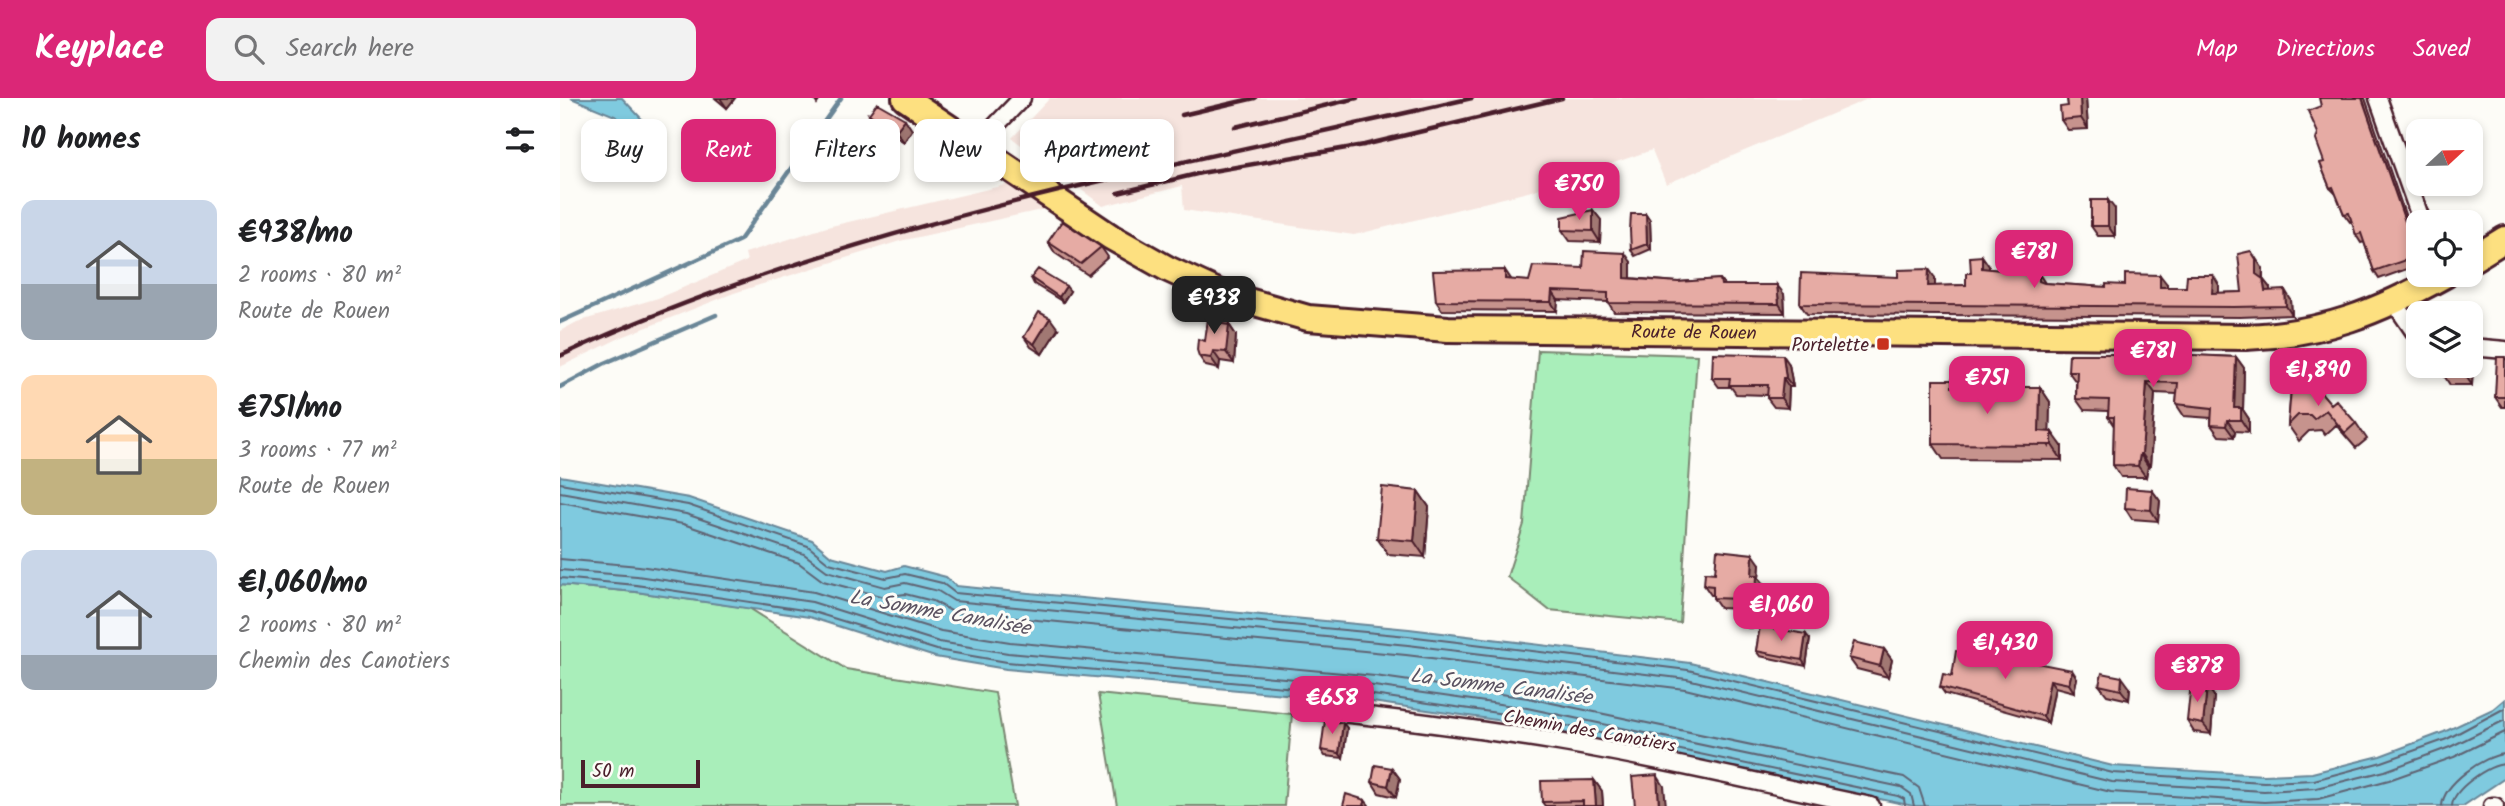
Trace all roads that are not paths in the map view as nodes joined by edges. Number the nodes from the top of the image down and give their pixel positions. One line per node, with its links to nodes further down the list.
1 (905, 98): 4 (main road, Route de Rouen)
2 (1021, 98): 5 (street)
3 (2378, 98): 7 (street)
4 (936, 119)
5 (1001, 119)
6 (1006, 166): 11 (main road, Route de Rouen)
7 (2418, 210)
8 (2505, 239): 9 (main road)
9 (2483, 253)
10 (2421, 287): 11 (main road, Route de Rouen)
11 (2394, 302): 12 (street)
12 (2406, 320)
13 (2483, 348): 14 (street)
14 (2505, 350)
15 (1300, 709): 16 (street, Chemin des Canotiers)
16 (1871, 806)

